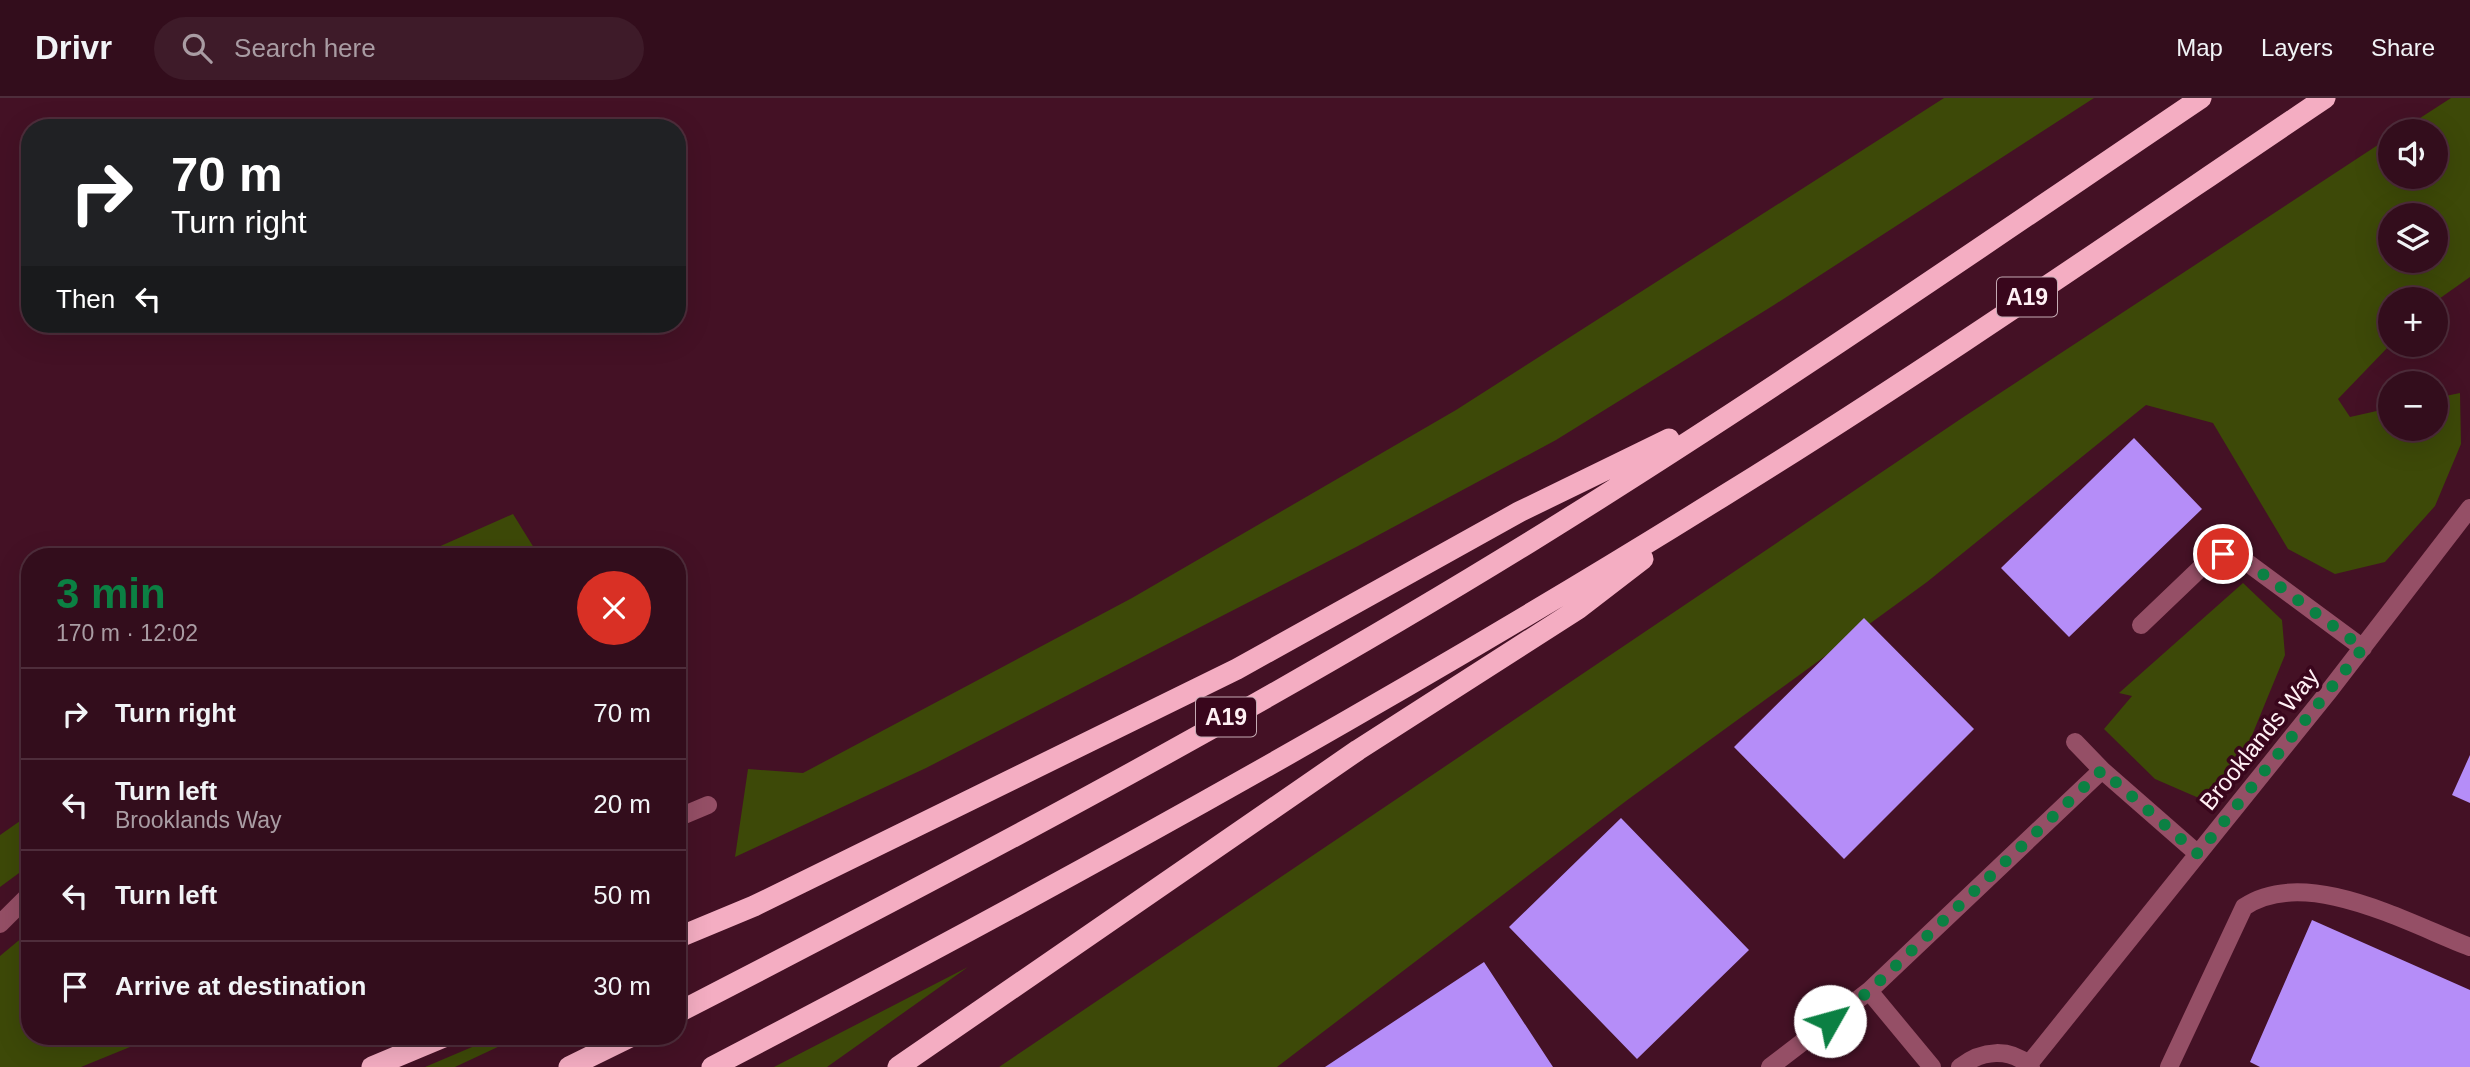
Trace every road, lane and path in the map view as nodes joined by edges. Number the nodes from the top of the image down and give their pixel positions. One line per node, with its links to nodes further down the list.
1 (2202, 98): 3 (highway, A19)
2 (2325, 98): 4 (highway, A19)
3 (1760, 395): 15 (highway, A19); 18 (highway, A19)
4 (1728, 494): 24 (highway, A19); 25 (highway, A19)
5 (2470, 508): 7 (street, Brooklands Way)
6 (2141, 625): 7 (street)
7 (2363, 648): 12 (street, Brooklands Way)
8 (2075, 742): 9 (street)
9 (2102, 770): 12 (street); 17 (street)
10 (708, 805): 11 (street)
11 (686, 814)
12 (2198, 854): 21 (street, Brooklands Way)
13 (21, 903): 14 (street)
14 (0, 923)
15 (686, 934)
16 (2470, 947): 29 (street)
17 (1869, 991): 26 (street); 27 (street)
18 (686, 1008)
19 (425, 1045): 22 (highway)
20 (614, 1045): 23 (highway)
21 (2030, 1066): 28 (street)
22 (372, 1067)
23 (569, 1067)
24 (712, 1067)
25 (898, 1067)
26 (1770, 1067)
27 (1932, 1067)
28 (1960, 1067)
29 (2169, 1067)

